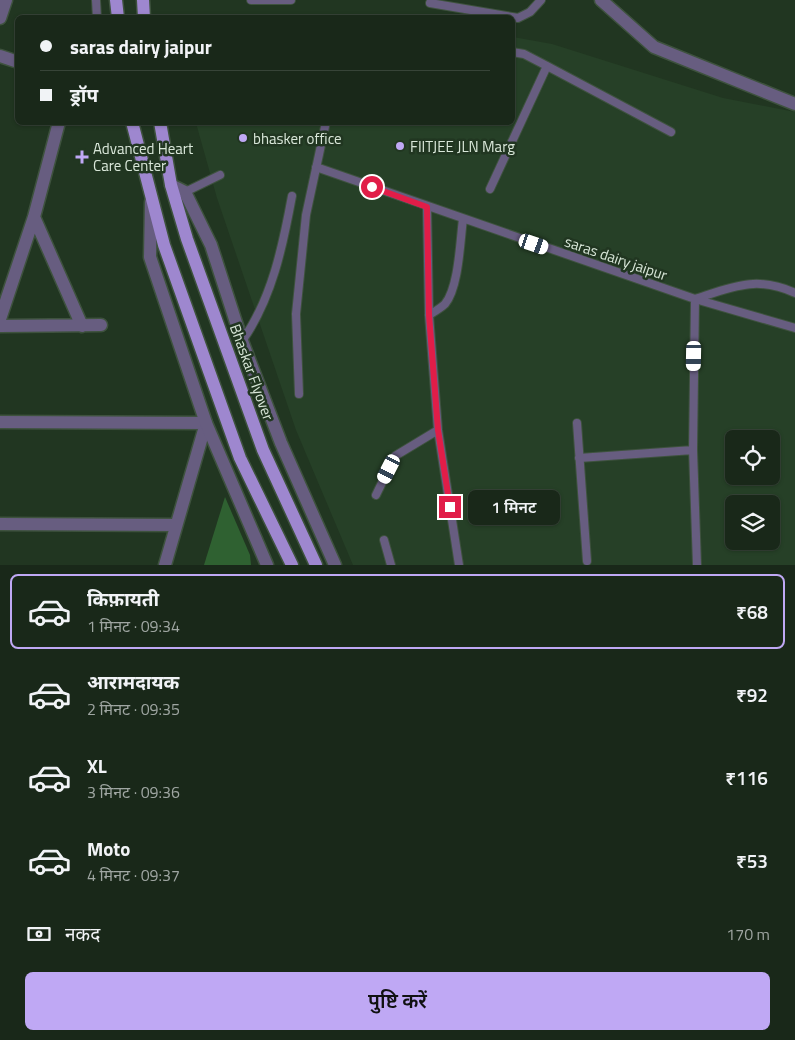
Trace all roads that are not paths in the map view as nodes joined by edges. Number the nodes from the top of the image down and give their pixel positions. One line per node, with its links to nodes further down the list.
1 (6, 0): 15 (street)
2 (96, 0): 10 (lane)
3 (116, 0): 11 (main road)
4 (143, 0): 12 (main road)
5 (251, 0): 6 (lane)
6 (290, 0)
7 (541, 0): 14 (lane)
8 (601, 0): 20 (street)
9 (430, 3): 13 (lane)
10 (97, 15)
11 (118, 15)
12 (144, 15)
13 (500, 15)
14 (515, 17)
15 (0, 18)
16 (515, 52): 19 (lane)
17 (0, 56): 18 (street)
18 (15, 61)
19 (546, 66): 25 (lane); 29 (lane)
20 (795, 104)
21 (57, 125): 34 (street)
22 (133, 125): 32 (main road)
23 (161, 125): 28 (main road, Bhaskar Flyover)
24 (325, 125): 26 (lane)
25 (672, 132)
26 (316, 167): 33 (lane, saras dairy jaipur); 45 (lane)
27 (220, 174): 30 (lane)
28 (171, 185): 30 (street); 60 (main road, Bhaskar Flyover)
29 (490, 189)
30 (185, 192): 44 (street)
31 (292, 196): 44 (lane)
32 (151, 202): 47 (street); 59 (main road)
33 (427, 207): 35 (lane, saras dairy jaipur); 38 (lane)
34 (34, 217): 39 (street); 42 (street)
35 (463, 219): 37 (lane, saras dairy jaipur); 38 (lane)
36 (795, 293): 37 (lane)
37 (695, 299): 43 (lane, saras dairy jaipur); 50 (lane)
38 (429, 315): 49 (lane)
39 (0, 319)
40 (100, 325): 42 (street)
41 (0, 326): 42 (street)
42 (82, 326)
43 (795, 328)
44 (242, 341): 61 (street)
45 (299, 394)
46 (0, 422): 47 (street)
47 (206, 423): 54 (street); 58 (street)
48 (577, 423): 51 (lane)
49 (438, 430): 52 (lane); 63 (lane)
50 (693, 450): 51 (lane); 64 (lane)
51 (580, 458): 56 (lane)
52 (376, 495)
53 (0, 524): 54 (street)
54 (176, 525): 57 (street)
55 (384, 540): 62 (lane)
56 (587, 561)
57 (165, 565)
58 (267, 565)
59 (292, 565)
60 (316, 565)
61 (335, 565)
62 (391, 565)
63 (459, 565)
64 (697, 565)

